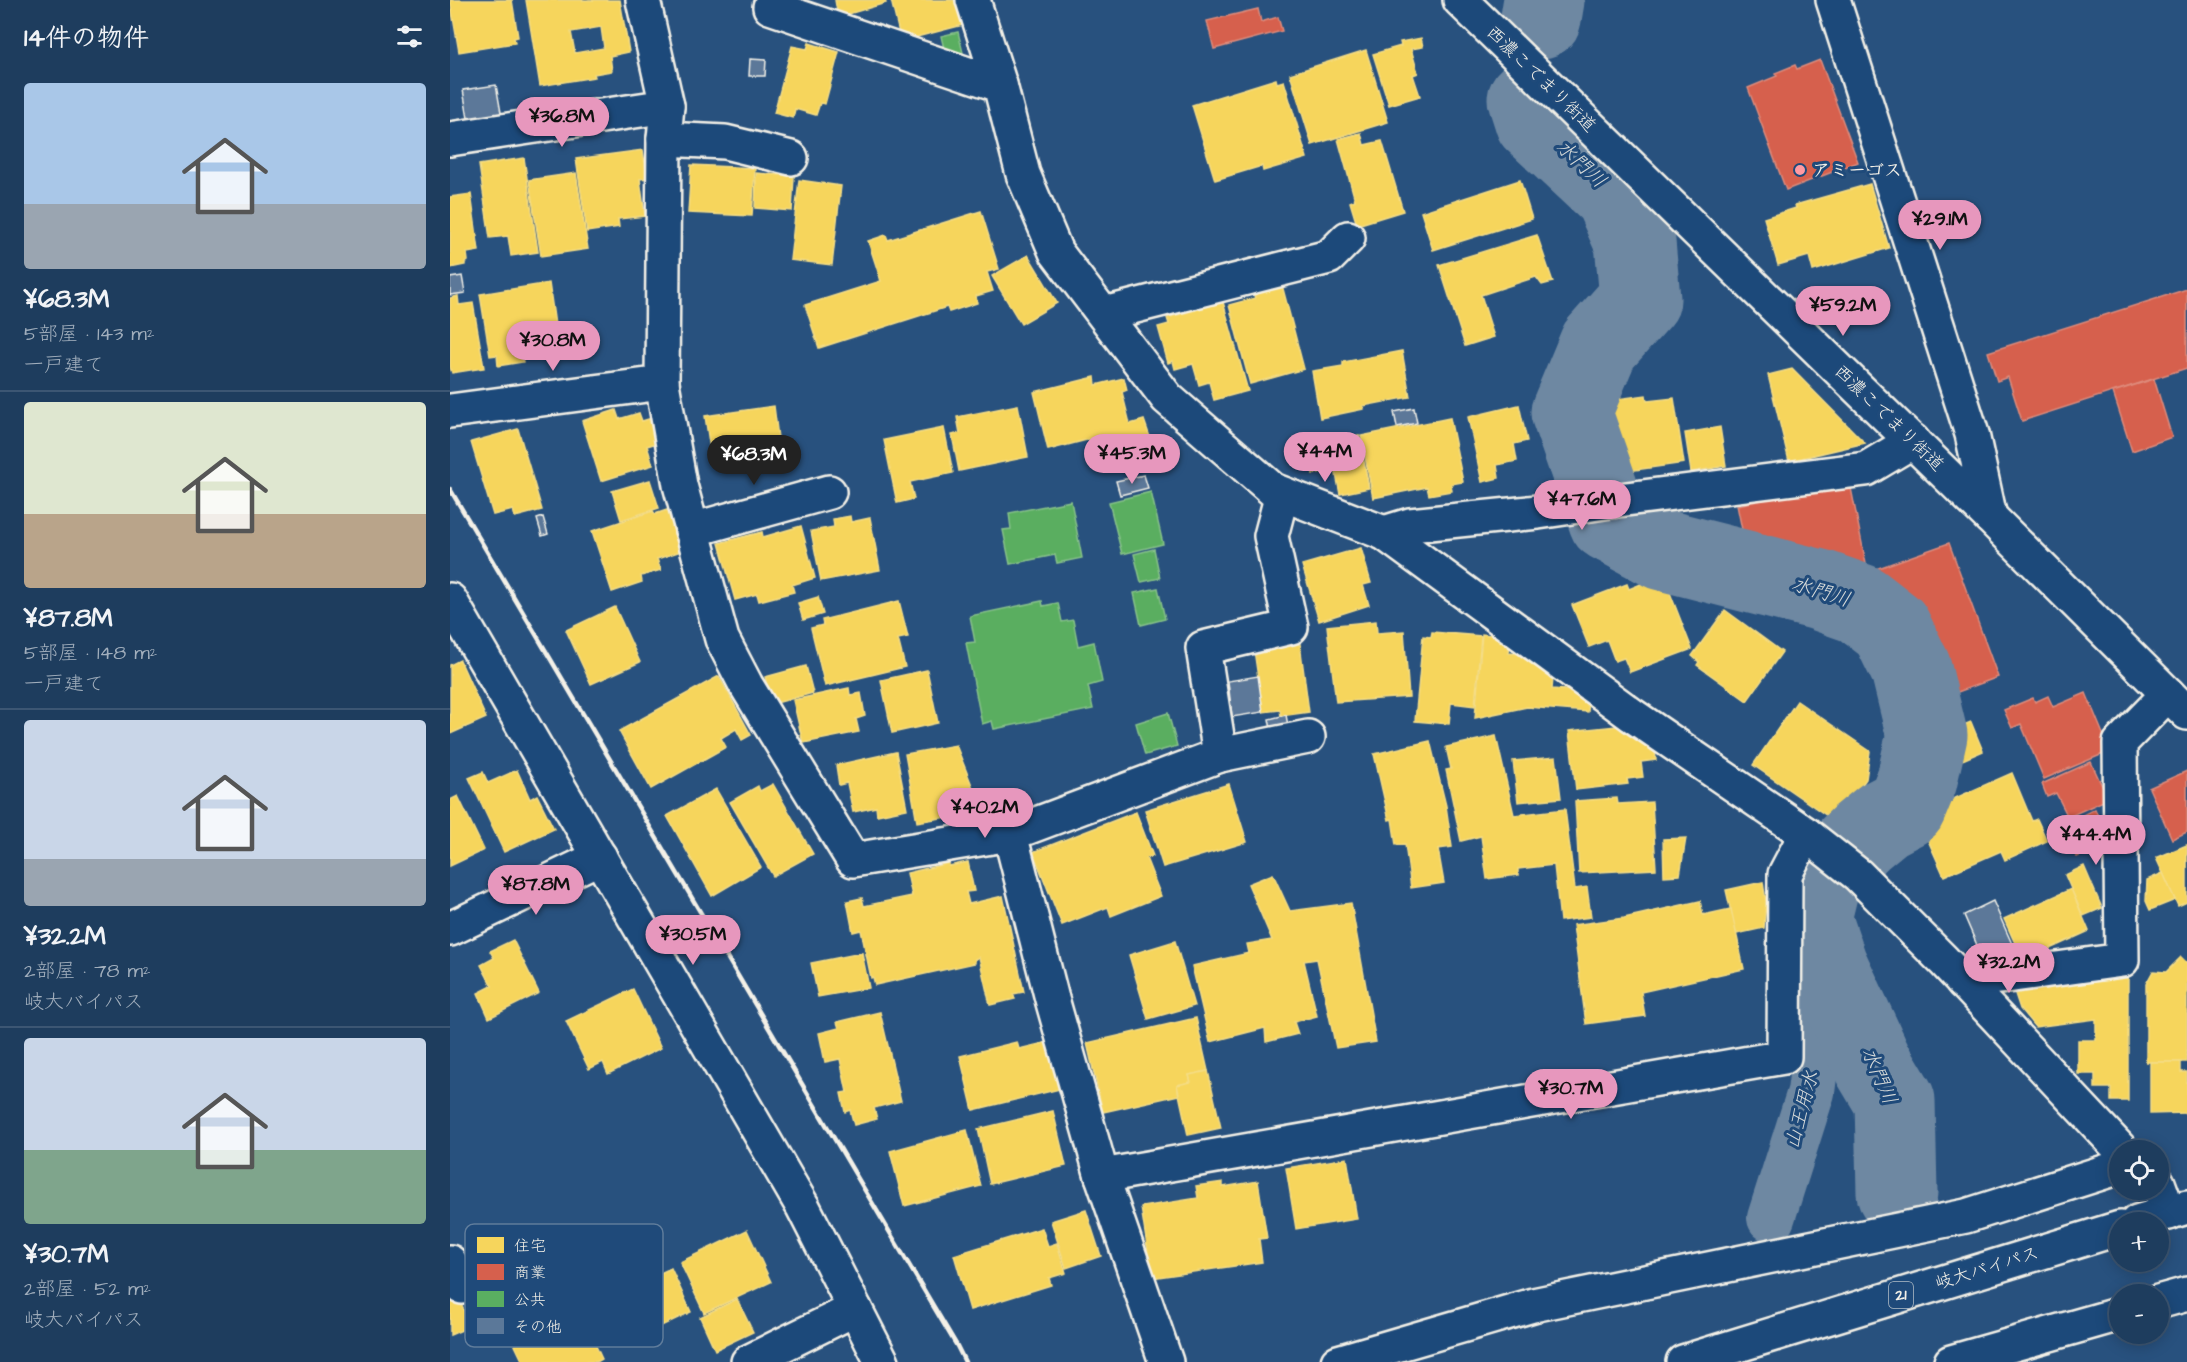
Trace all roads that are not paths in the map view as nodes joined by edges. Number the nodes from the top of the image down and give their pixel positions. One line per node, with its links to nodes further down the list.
1 (643, 0): 7 (main road)
2 (974, 0): 6 (main road)
3 (1460, 0): 15 (main road, 西濃こでまり街道)
4 (1833, 0): 18 (main road)
5 (770, 7): 6 (main road)
6 (1000, 85): 12 (main road)
7 (667, 105): 8 (main road); 9 (main road)
8 (450, 139)
9 (664, 139): 10 (main road); 13 (main road)
10 (791, 159)
11 (1348, 238): 12 (main road)
12 (1104, 314): 17 (main road)
13 (662, 383): 14 (main road); 19 (main road)
14 (450, 411)
15 (1913, 441): 18 (main road, 西濃こでまり街道); 20 (main road)
16 (829, 492): 19 (main road)
17 (1282, 494): 20 (main road); 25 (main road)
18 (1990, 517): 23 (main road, 西濃こでまり街道)
19 (692, 530): 26 (main road)
20 (1384, 533): 27 (main road)
21 (450, 600): 22 (main road)
22 (459, 634): 28 (main road)
23 (2178, 704): 30 (main road)
24 (1308, 737): 25 (main road)
25 (1220, 755): 26 (main road)
26 (1010, 834): 33 (main road)
27 (1811, 837): 30 (main road); 33 (main road)
28 (600, 857): 29 (main road); 39 (main road)
29 (450, 929)
30 (1963, 982): 31 (main road)
31 (2112, 1140)
32 (2109, 1170): 44 (main road)
33 (1102, 1176): 43 (main road)
34 (2171, 1201): 35 (main road)
35 (2153, 1212)
36 (2109, 1231): 45 (main road, 岐大バイパス / 21)
37 (2187, 1294): 38 (main road)
38 (2169, 1299)
39 (855, 1309): 41 (main road); 42 (main road)
40 (2109, 1317): 46 (main road)
41 (748, 1362)
42 (882, 1362)
43 (1166, 1362)
44 (1338, 1362)
45 (1683, 1362)
46 (1951, 1362)

